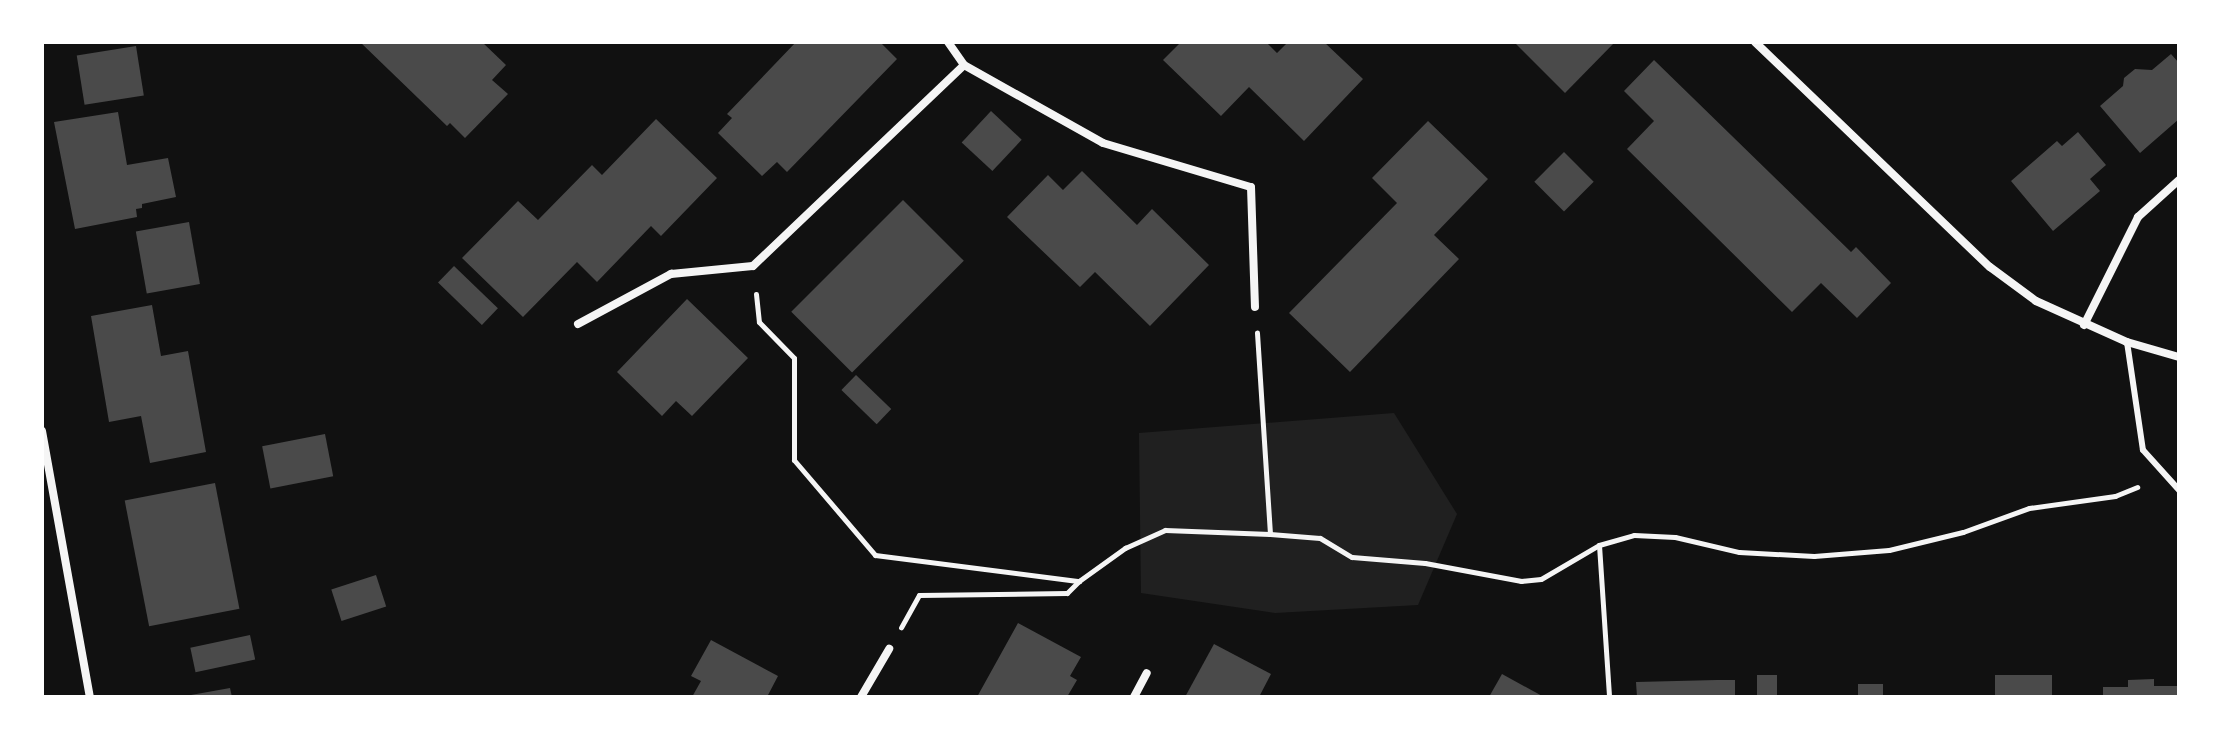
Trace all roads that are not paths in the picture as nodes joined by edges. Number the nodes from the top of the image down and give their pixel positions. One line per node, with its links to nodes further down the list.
1 (948, 42): 3 (street)
2 (1755, 42): 7 (street)
3 (964, 65): 5 (street); 6 (street)
4 (2179, 180): 7 (street)
5 (1255, 307)
6 (578, 324)
7 (2084, 325): 8 (street)
8 (2127, 342): 9 (street); 11 (lane)
9 (2179, 357)
10 (42, 431): 14 (street)
11 (2179, 490)
12 (889, 649): 15 (street)
13 (1147, 673): 16 (street)
14 (90, 697)
15 (861, 697)
16 (1134, 697)

